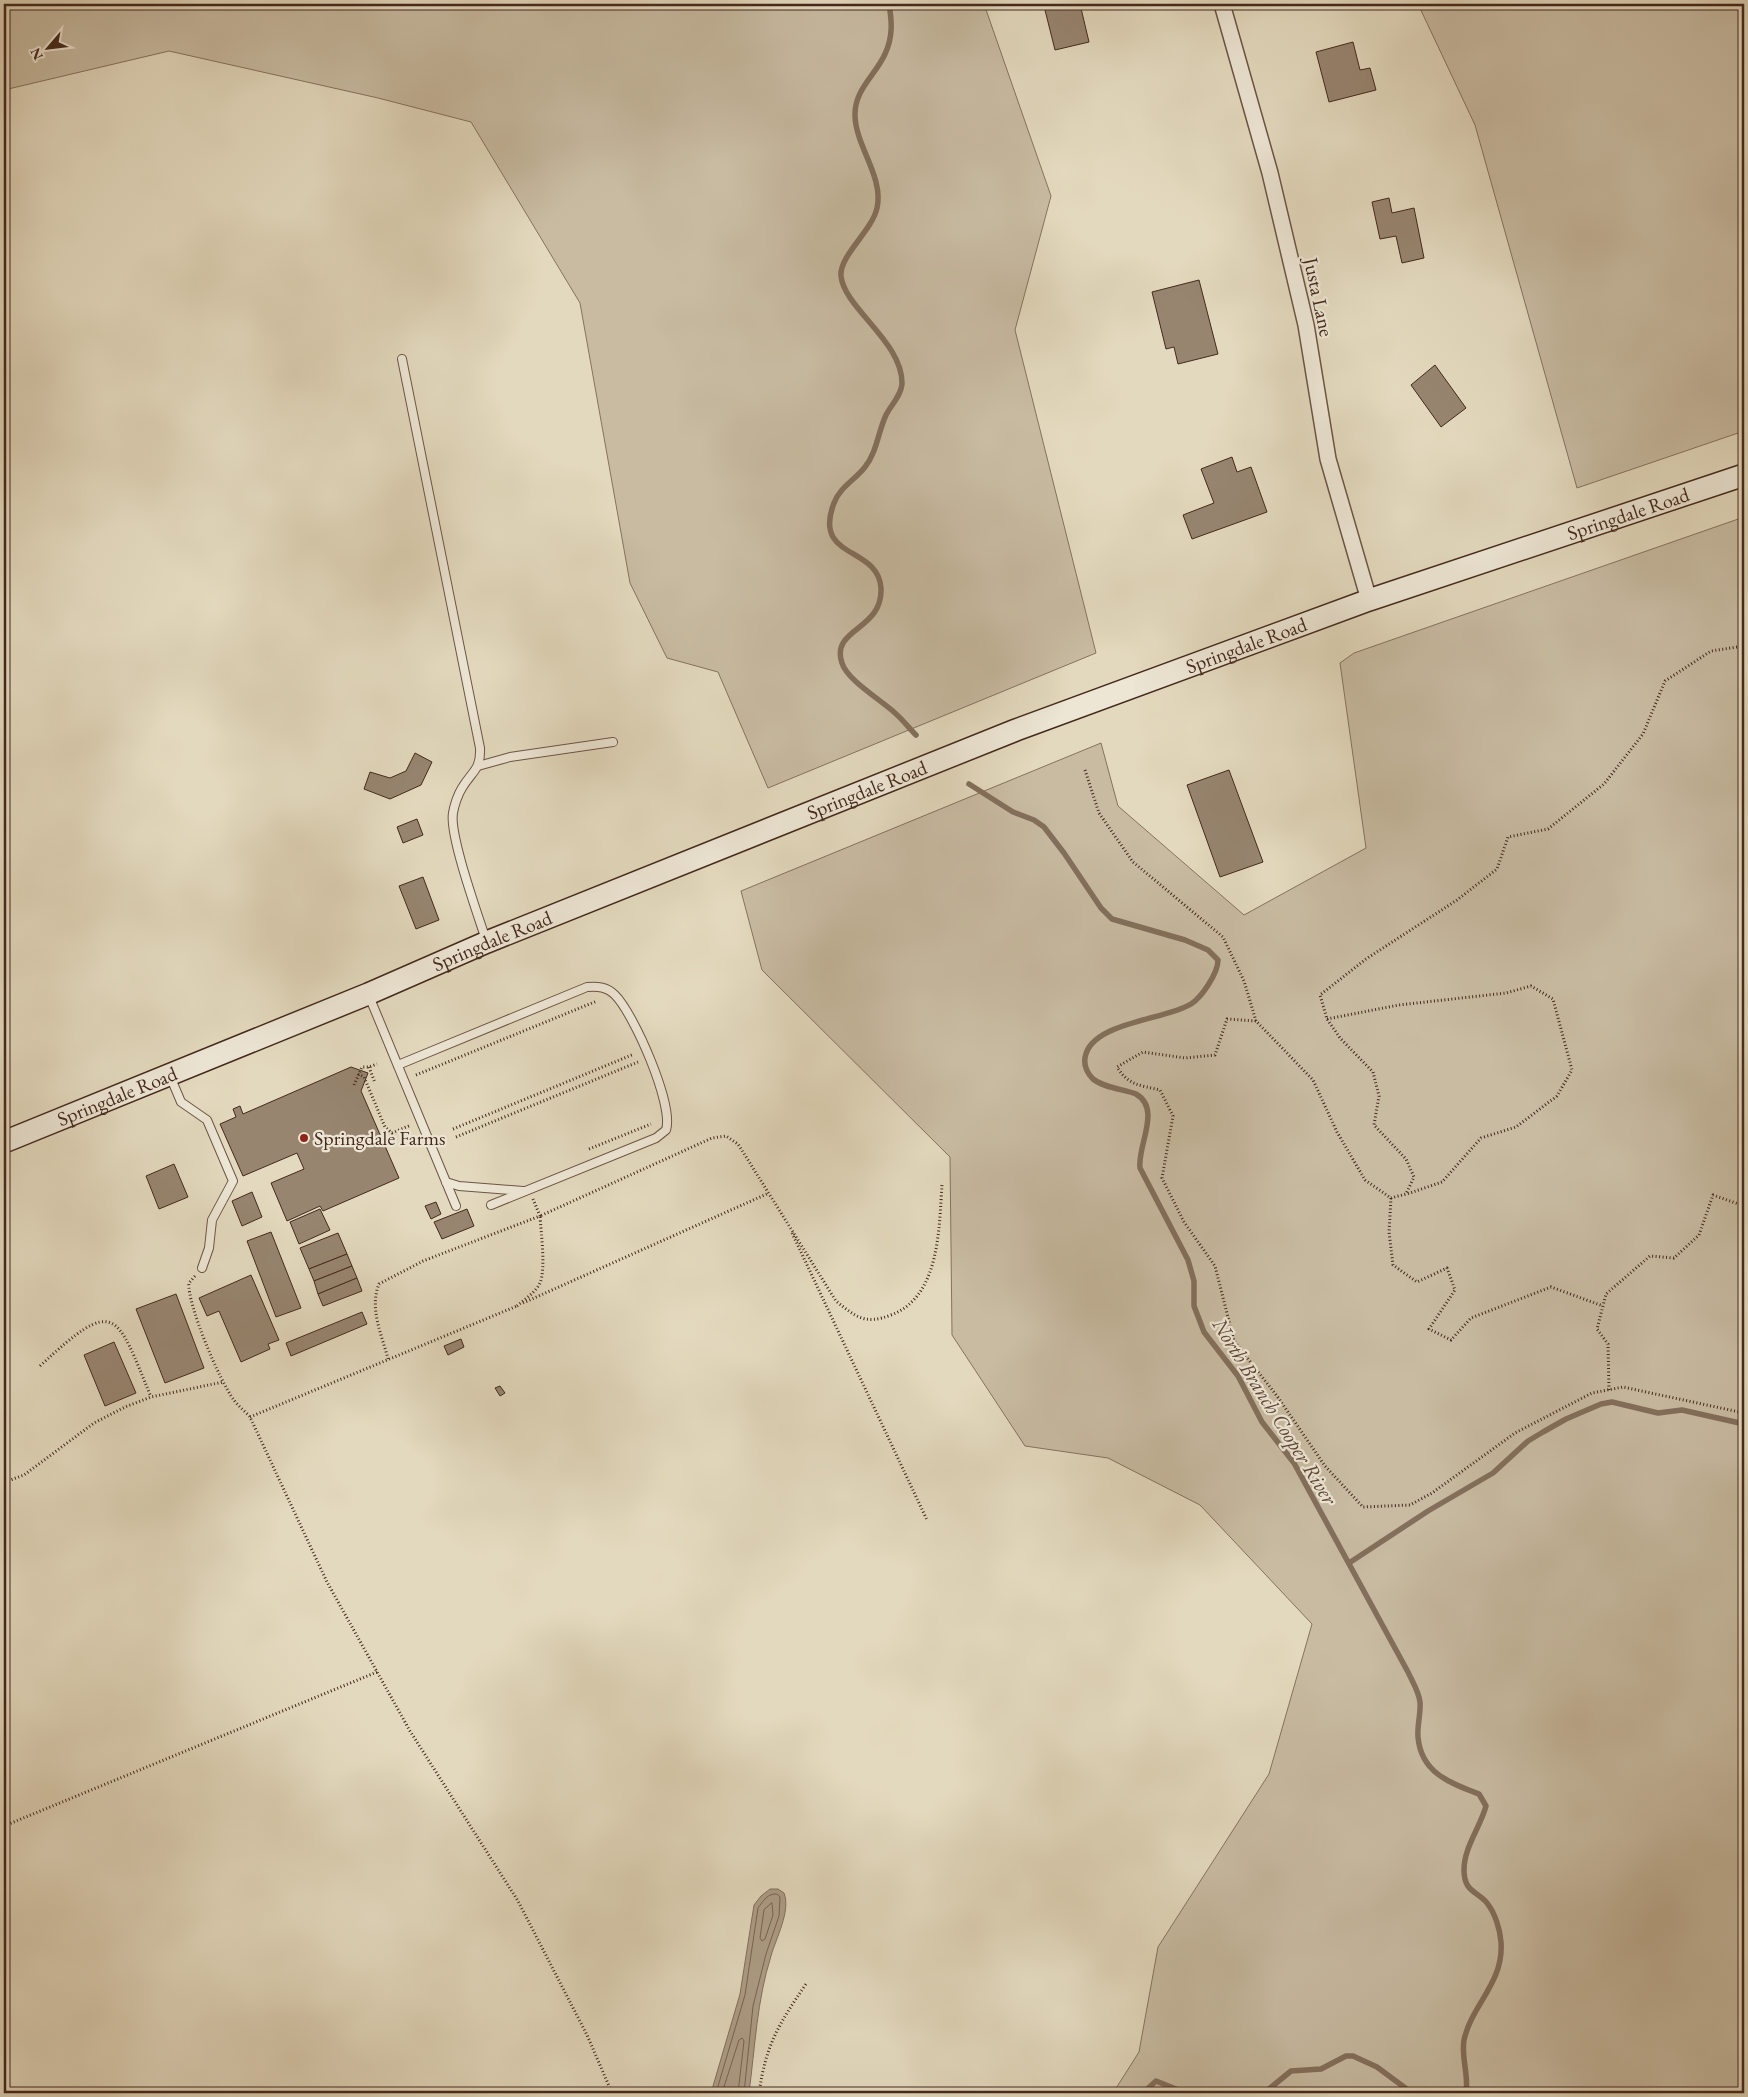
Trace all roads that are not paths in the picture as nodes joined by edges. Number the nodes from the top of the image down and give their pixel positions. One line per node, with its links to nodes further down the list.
1 (1222, 4): 4 (street, Justa Lane)
2 (402, 359): 6 (lane)
3 (1744, 475): 4 (main road, Springdale Road)
4 (1369, 600): 7 (main road, Springdale Road)
5 (613, 742): 6 (lane)
6 (478, 766): 7 (lane)
7 (487, 942): 8 (main road, Springdale Road)
8 (368, 994): 9 (lane); 10 (main road, Springdale Road)
9 (398, 1065): 12 (lane); 13 (lane)
10 (170, 1074): 11 (main road, Springdale Road); 16 (lane)
11 (4, 1142)
12 (446, 1182): 13 (lane); 15 (lane)
13 (527, 1190): 14 (lane)
14 (491, 1205)
15 (456, 1206)
16 (202, 1268)

